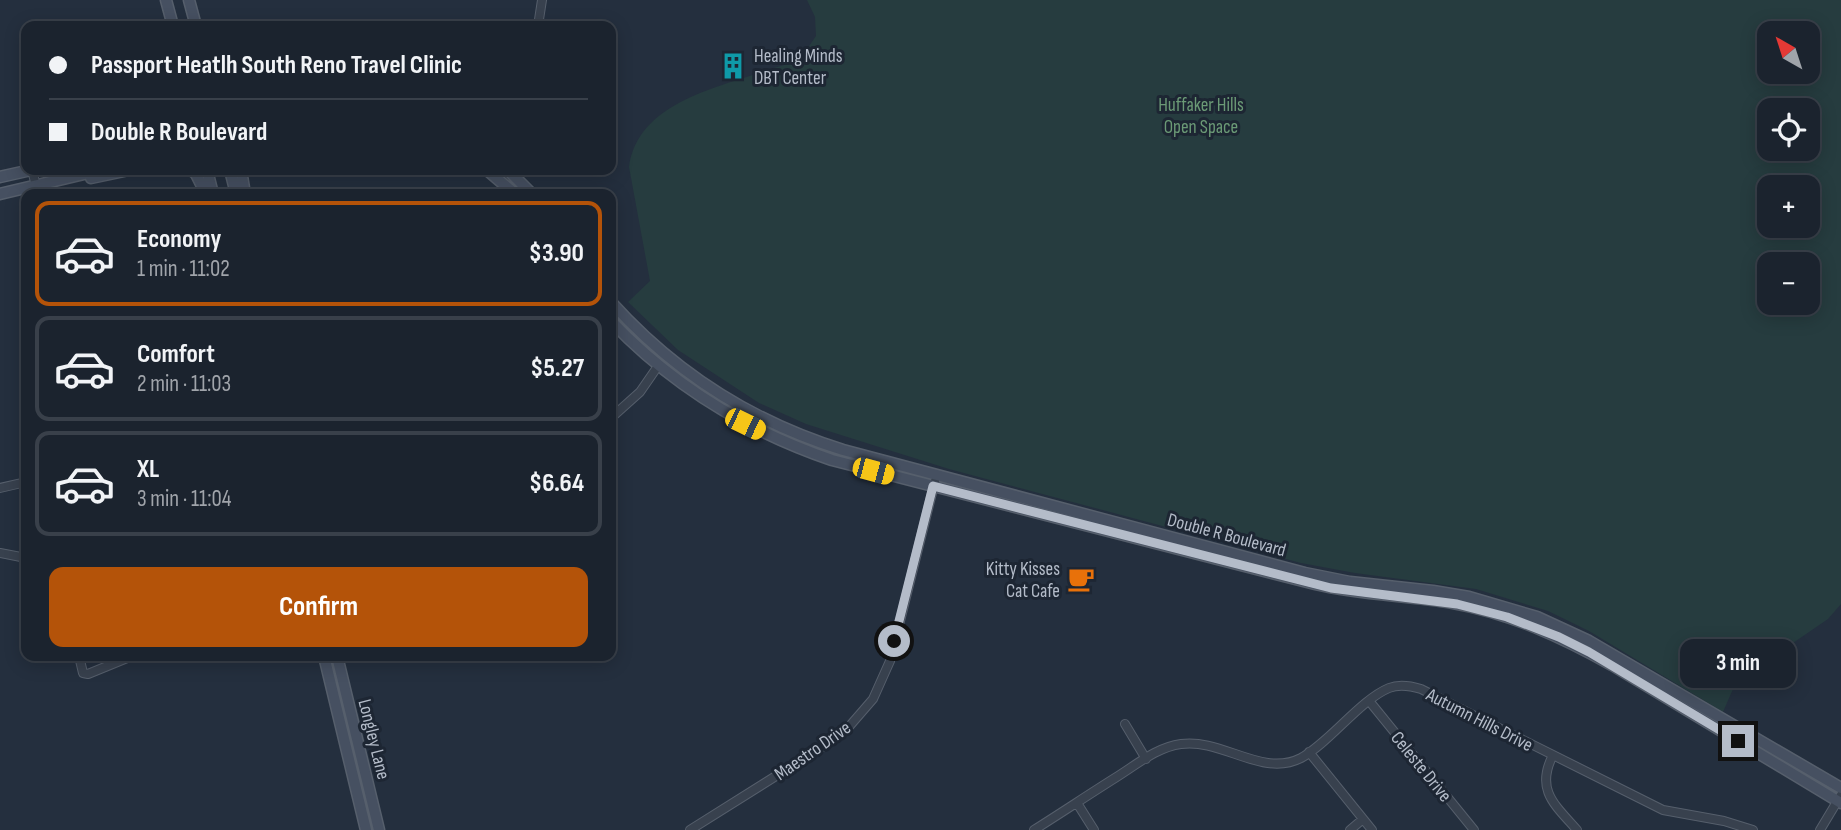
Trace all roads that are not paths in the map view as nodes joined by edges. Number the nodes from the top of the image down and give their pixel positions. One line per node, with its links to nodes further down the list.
1 (165, 0): 4 (main road); 5 (main road)
2 (189, 0): 6 (main road)
3 (541, 0): 7 (street)
4 (166, 21)
5 (171, 21)
6 (194, 21)
7 (539, 21)
8 (21, 172): 13 (main road)
9 (80, 175): 14 (main road)
10 (108, 175): 14 (main road)
11 (493, 175): 16 (main road)
12 (513, 175): 17 (main road)
13 (0, 177)
14 (71, 177): 15 (main road)
15 (40, 189)
16 (509, 189)
17 (527, 189)
18 (21, 192): 19 (main road)
19 (0, 194)
20 (616, 307): 24 (main road, Double R Boulevard)
21 (616, 326): 22 (main road, Double R Boulevard)
22 (658, 366): 23 (street); 24 (main road, Double R Boulevard)
23 (616, 414)
24 (935, 481): 38 (main road, Double R Boulevard); 39 (main road, Double R Boulevard); 44 (street, Maestro Drive)
25 (21, 483): 26 (street)
26 (0, 488)
27 (0, 553): 28 (street)
28 (21, 557)
29 (80, 661): 30 (street)
30 (120, 661)
31 (325, 661): 42 (main road, Longley Lane)
32 (338, 661): 43 (main road, Longley Lane)
33 (1370, 702): 35 (street, Autumn Hills Drive); 36 (street, Autumn Hills Drive); 49 (street, Celeste Drive)
34 (1125, 724): 37 (street)
35 (1310, 752): 37 (street, Autumn Hills Drive); 41 (street)
36 (1553, 755): 50 (street); 51 (street, Autumn Hills Drive)
37 (1146, 759): 40 (street, Autumn Hills Drive)
38 (1841, 788)
39 (1840, 800): 52 (street)
40 (1077, 803): 45 (street, Autumn Hills Drive); 46 (street)
41 (1363, 819): 47 (street); 48 (street)
42 (366, 830)
43 (379, 830)
44 (690, 830)
45 (1034, 830)
46 (1094, 830)
47 (1349, 830)
48 (1372, 830)
49 (1474, 830)
50 (1577, 830)
51 (1753, 830)
52 (1820, 830)

